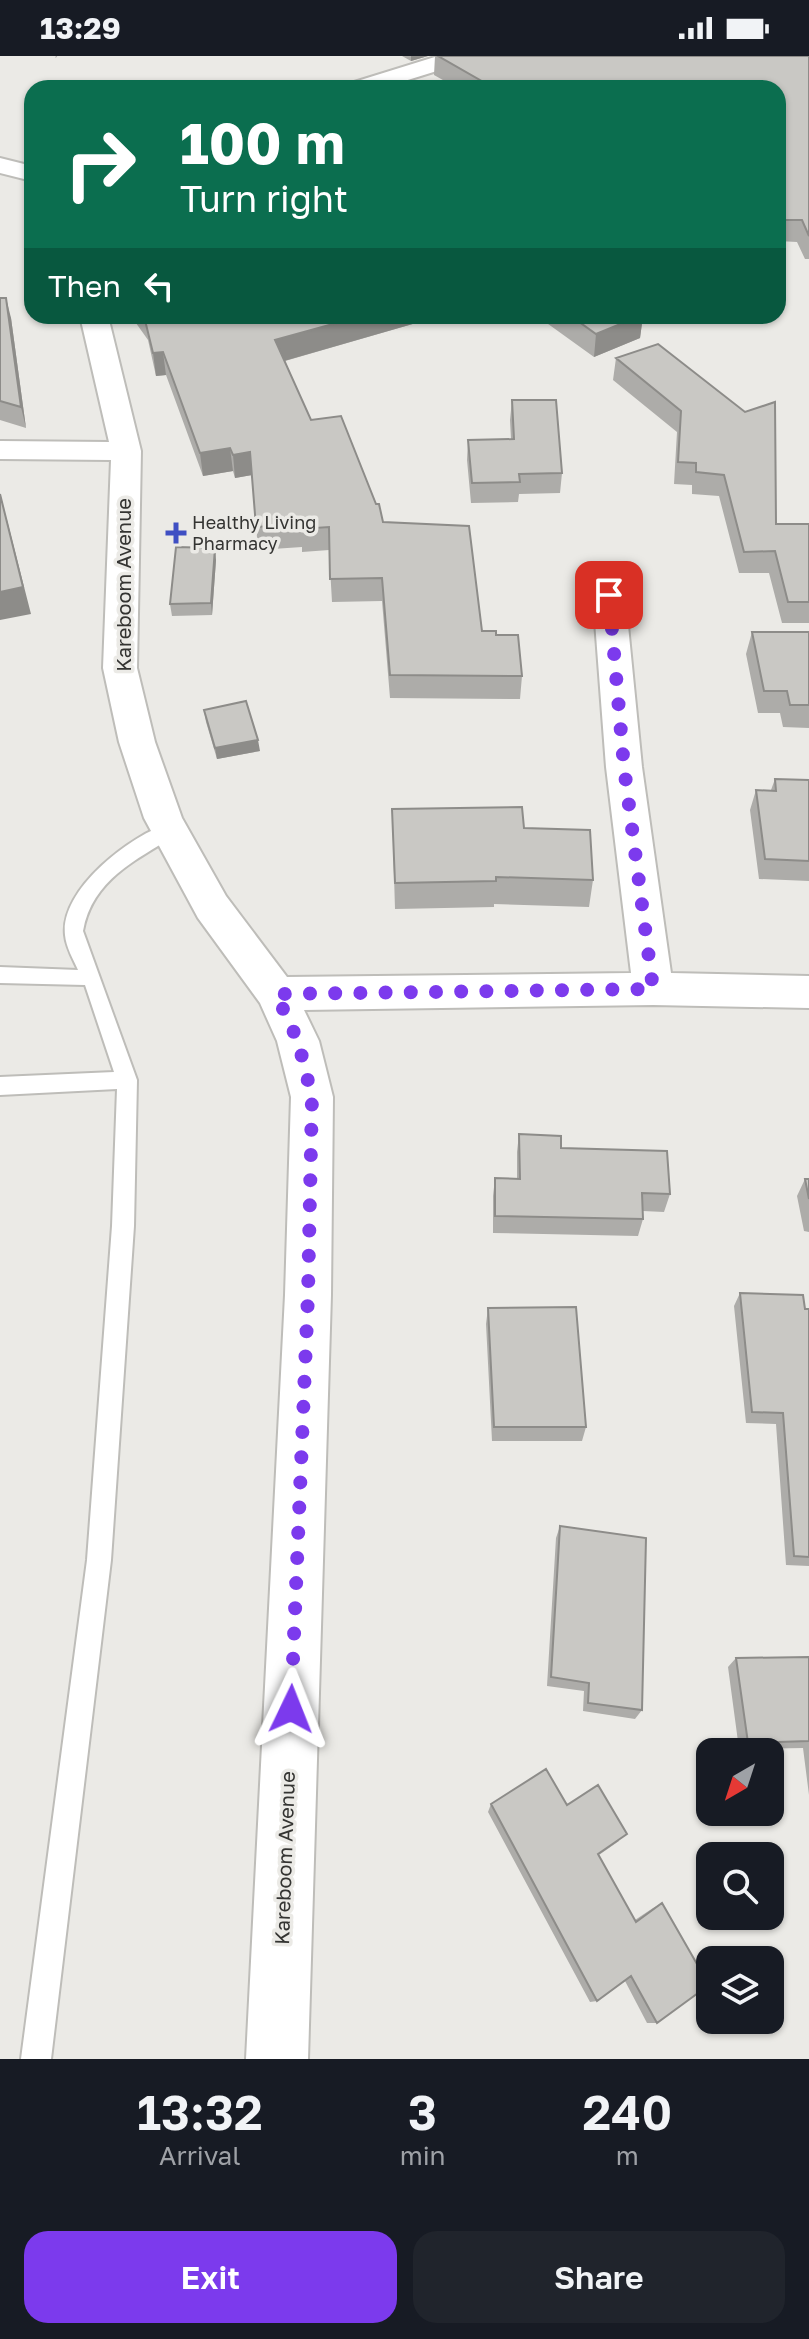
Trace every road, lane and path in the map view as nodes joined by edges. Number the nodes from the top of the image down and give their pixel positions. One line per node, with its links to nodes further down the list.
1 (461, 56): 2 (street)
2 (390, 80)
3 (0, 165): 4 (street)
4 (24, 172)
5 (96, 324): 7 (street, Kareboom Avenue)
6 (0, 450): 7 (street)
7 (126, 451): 9 (street, Kareboom Avenue)
8 (609, 595): 12 (street)
9 (170, 830): 11 (lane); 14 (street, Kareboom Avenue)
10 (0, 975): 11 (lane)
11 (92, 978): 15 (lane)
12 (653, 989): 13 (street); 14 (street)
13 (809, 992)
14 (276, 994): 18 (street, Kareboom Avenue)
15 (127, 1080): 16 (lane); 17 (lane)
16 (0, 1086)
17 (36, 2059)
18 (277, 2059)

